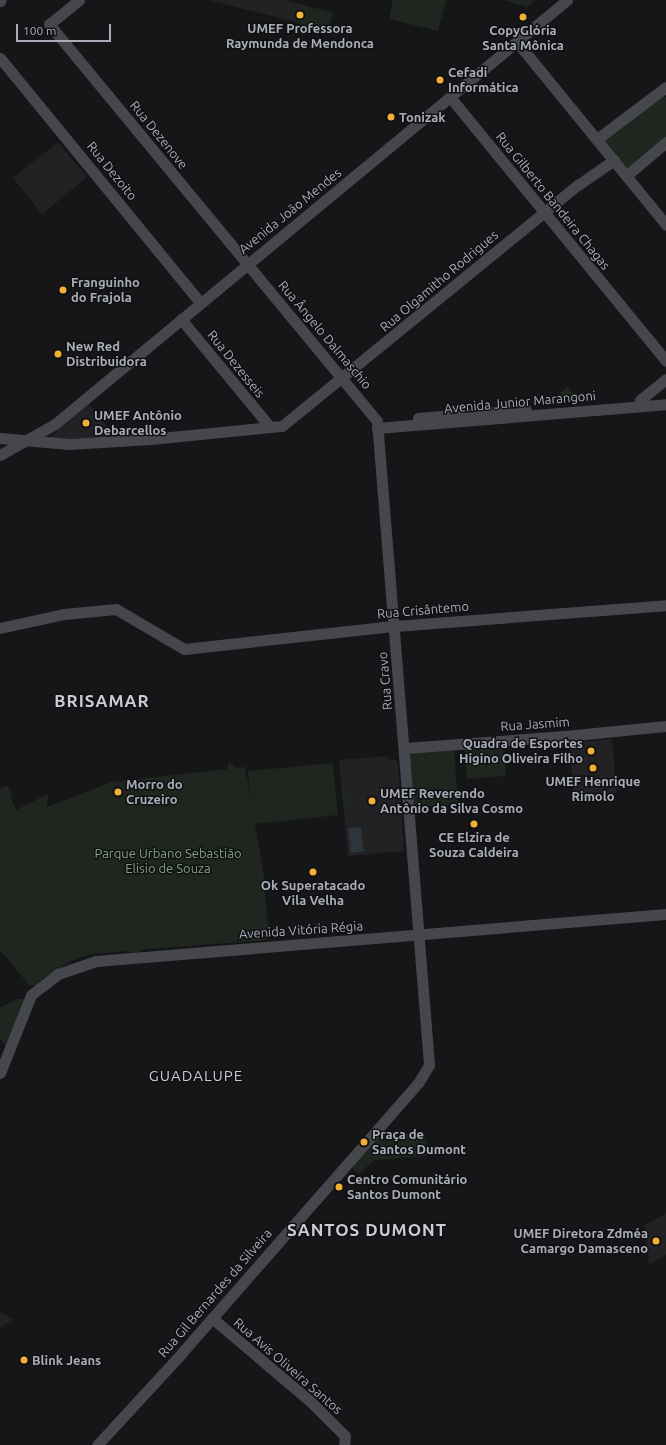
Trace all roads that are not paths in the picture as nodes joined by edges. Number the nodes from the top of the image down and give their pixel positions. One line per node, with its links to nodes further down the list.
1 (79, 0): 13 (street, Rua Dezenove)
2 (567, 0): 3 (street, Avenida João Mendes)
3 (517, 42): 6 (street, Avenida João Mendes); 7 (street)
4 (0, 58): 14 (street, Rua Dezoito)
5 (666, 87): 7 (street)
6 (450, 96): 11 (street, Rua Gilberto Bandeira Chagas); 13 (street, Avenida João Mendes)
7 (597, 139): 9 (street)
8 (666, 142): 10 (street)
9 (614, 160): 10 (street); 11 (street, Rua Olgamitho Rodrigues)
10 (627, 175): 12 (street)
11 (544, 214): 16 (street, Rua Gilberto Bandeira Chagas); 17 (street, Rua Olgamitho Rodrigues)
12 (666, 225)
13 (247, 264): 14 (street, Avenida João Mendes); 17 (street, Rua Ângelo Dalmaschio)
14 (200, 302): 15 (street, Avenida João Mendes)
15 (181, 319): 23 (street, Rua Dezesseis); 25 (street, Avenida João Mendes)
16 (666, 362)
17 (343, 377): 22 (street, Rua Ângelo Dalmaschio); 23 (street, Rua Olgamitho Rodrigues)
18 (666, 379): 20 (street)
19 (666, 397): 20 (street, Avenida Junior Marangoni)
20 (641, 403): 21 (street, Avenida Junior Marangoni); 22 (street, Avenida Junior Marangoni)
21 (666, 404)
22 (377, 425): 28 (street, Rua Cravo)
23 (270, 427): 25 (street)
24 (0, 438): 25 (street)
25 (29, 441): 26 (street, Avenida João Mendes)
26 (0, 455)
27 (666, 605): 28 (street, Rua Crisântemo)
28 (395, 627): 29 (street, Rua Crisântemo); 31 (street, Rua Cravo)
29 (0, 628)
30 (666, 726): 31 (street, Rua Jasmim)
31 (405, 748): 33 (street, Rua Cravo)
32 (666, 914): 33 (street, Avenida Vitória Régia)
33 (419, 935): 34 (street, Rua Cravo); 35 (street, Avenida Vitória Régia)
34 (429, 1065): 36 (street, Rua Gil Bernardes da Silveira)
35 (0, 1073)
36 (212, 1318): 37 (street, Rua Avis Oliveira Santos); 38 (street, Rua Gil Bernardes da Silveira)
37 (344, 1440)
38 (97, 1445)

